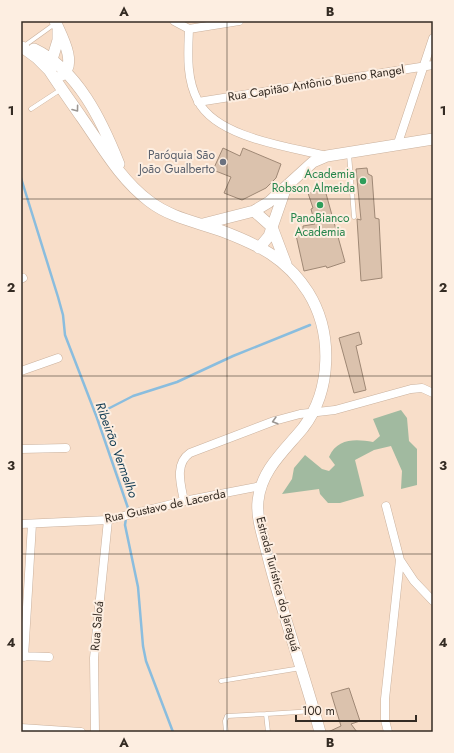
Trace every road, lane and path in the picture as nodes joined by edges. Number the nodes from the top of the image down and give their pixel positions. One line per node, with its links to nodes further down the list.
1 (174, 21): 4 (street)
2 (239, 21): 4 (street)
3 (56, 24): 6 (lane); 7 (main road); 8 (main road)
4 (189, 29): 15 (street)
5 (433, 38): 10 (street)
6 (22, 47): 7 (main road, Estrada Turística do Jaraguá); 12 (main road, Estrada Turística do Jaraguá)
7 (52, 59): 11 (main road, Estrada Turística do Jaraguá); 12 (main road)
8 (69, 59): 11 (main road); 14 (main road)
9 (433, 65): 10 (street, Rua Capitão Antônio Bueno Rangel)
10 (422, 66): 15 (street, Rua Capitão Antônio Bueno Rangel); 18 (street)
11 (65, 73): 12 (main road); 14 (main road, Estrada Turística do Jaraguá)
12 (51, 74): 13 (main road, Estrada Turística do Jaraguá)
13 (61, 89): 16 (lane); 21 (main road, Estrada Turística do Jaraguá, one-way to 21)
14 (88, 102): 21 (main road, Estrada Turística do Jaraguá)
15 (198, 102): 20 (street)
16 (31, 109)
17 (433, 139): 18 (main road)
18 (398, 143): 19 (main road)
19 (348, 151): 20 (main road); 24 (lane)
20 (327, 156): 22 (main road)
21 (125, 178): 26 (main road, Estrada Turística do Jaraguá)
22 (287, 187): 23 (main road); 27 (main road)
23 (254, 211): 25 (main road); 27 (main road)
24 (354, 217)
25 (227, 219): 26 (main road); 28 (main road)
26 (200, 224): 28 (main road, Estrada Turística do Jaraguá)
27 (272, 227): 29 (main road); 30 (main road)
28 (221, 231): 29 (main road, Estrada Turística do Jaraguá)
29 (259, 248): 30 (main road, Estrada Turística do Jaraguá)
30 (286, 264): 34 (main road, Estrada Turística do Jaraguá)
31 (58, 358): 32 (street)
32 (21, 371)
33 (433, 393): 34 (street)
34 (313, 412): 37 (main road, Estrada Turística do Jaraguá); 38 (street, one-way to 38)
35 (66, 448): 36 (street)
36 (21, 449)
37 (261, 486): 38 (street, Rua Gustavo de Lacerda); 47 (main road, Estrada Turística do Jaraguá)
38 (184, 501): 40 (street, Rua Gustavo de Lacerda)
39 (386, 506): 43 (street)
40 (111, 520): 42 (street, Rua Gustavo de Lacerda); 53 (street, Rua Saloá)
41 (21, 524): 42 (street, Rua Gustavo de Lacerda)
42 (32, 524): 45 (street)
43 (400, 560): 44 (street); 57 (street)
44 (433, 601)
45 (22, 657): 46 (street)
46 (49, 657)
47 (301, 668): 48 (lane); 49 (main road, Estrada Turística do Jaraguá)
48 (221, 681)
49 (314, 711): 50 (lane); 56 (main road, Estrada Turística do Jaraguá)
50 (266, 714): 54 (lane); 55 (lane)
51 (21, 728): 52 (street)
52 (81, 732)
53 (95, 732)
54 (226, 732)
55 (268, 732)
56 (320, 732)
57 (388, 732)

